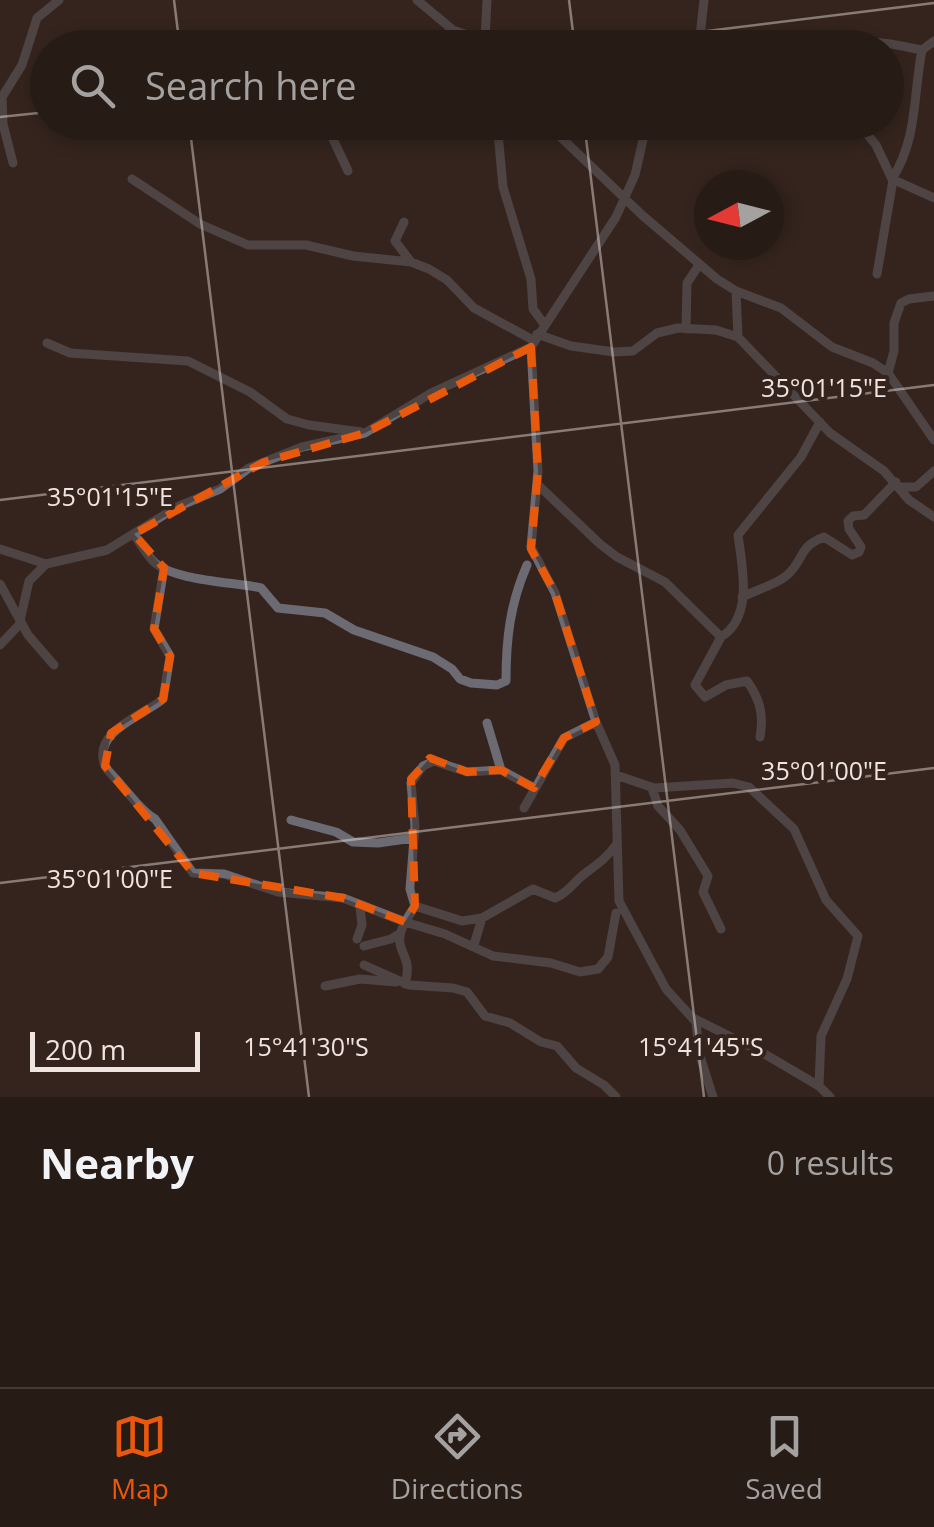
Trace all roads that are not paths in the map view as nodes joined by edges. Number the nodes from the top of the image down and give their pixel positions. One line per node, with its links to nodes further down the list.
1 (60, 0): 5 (street)
2 (418, 0): 6 (street)
3 (487, 0): 7 (street)
4 (704, 0): 8 (street)
5 (32, 30)
6 (453, 30)
7 (486, 30)
8 (699, 30)
9 (30, 39): 18 (street)
10 (934, 41): 12 (street)
11 (904, 46): 12 (street)
12 (922, 50): 21 (street)
13 (334, 140): 19 (street)
14 (499, 140): 30 (street)
15 (564, 140): 22 (street)
16 (644, 140): 22 (street)
17 (872, 140): 21 (street)
18 (13, 163)
19 (348, 172)
20 (132, 179): 25 (street)
21 (892, 179): 23 (street); 27 (street)
22 (625, 198): 26 (street); 30 (street)
23 (934, 198)
24 (404, 222): 25 (street)
25 (411, 262): 33 (street)
26 (699, 265): 28 (street); 31 (street)
27 (877, 274)
28 (736, 291): 32 (street); 35 (street)
29 (934, 296): 35 (street)
30 (544, 324): 33 (street)
31 (686, 328): 32 (street); 33 (street)
32 (738, 337): 36 (street)
33 (534, 340): 37 (street); 40 (street)
34 (47, 343): 37 (street)
35 (888, 373): 38 (street)
36 (820, 422): 41 (street); 49 (street)
37 (369, 431): 43 (street)
38 (934, 440)
39 (934, 471): 41 (street)
40 (537, 484): 51 (street); 54 (street)
41 (898, 484): 42 (street); 49 (street)
42 (934, 516)
43 (134, 534): 45 (street); 47 (street)
44 (0, 549): 45 (street)
45 (46, 564): 50 (street)
46 (527, 565): 47 (street)
47 (164, 568): 66 (street)
48 (0, 584): 50 (street)
49 (742, 597): 51 (street)
50 (20, 622): 52 (street); 53 (street)
51 (721, 637): 56 (street)
52 (0, 646)
53 (54, 665)
54 (596, 722): 58 (street); 59 (street)
55 (486, 724): 57 (street)
56 (760, 736)
57 (500, 770): 59 (street); 63 (street)
58 (616, 775): 60 (street); 64 (street)
59 (534, 788): 61 (street)
60 (652, 788): 70 (street); 77 (street)
61 (524, 808)
62 (291, 820): 63 (street)
63 (413, 838): 65 (street)
64 (616, 845): 68 (street); 76 (street)
65 (416, 906): 68 (street); 69 (street)
66 (360, 907): 69 (street); 71 (street)
67 (616, 912): 72 (street)
68 (482, 918): 72 (street)
69 (406, 922): 71 (street); 72 (street)
70 (721, 929)
71 (399, 934): 74 (street)
72 (474, 945)
73 (364, 965): 74 (street)
74 (402, 983): 75 (street); 78 (street)
75 (325, 986)
76 (694, 1019): 77 (street); 79 (street)
77 (819, 1086): 80 (street)
78 (616, 1097)
79 (713, 1097)
80 (830, 1097)

